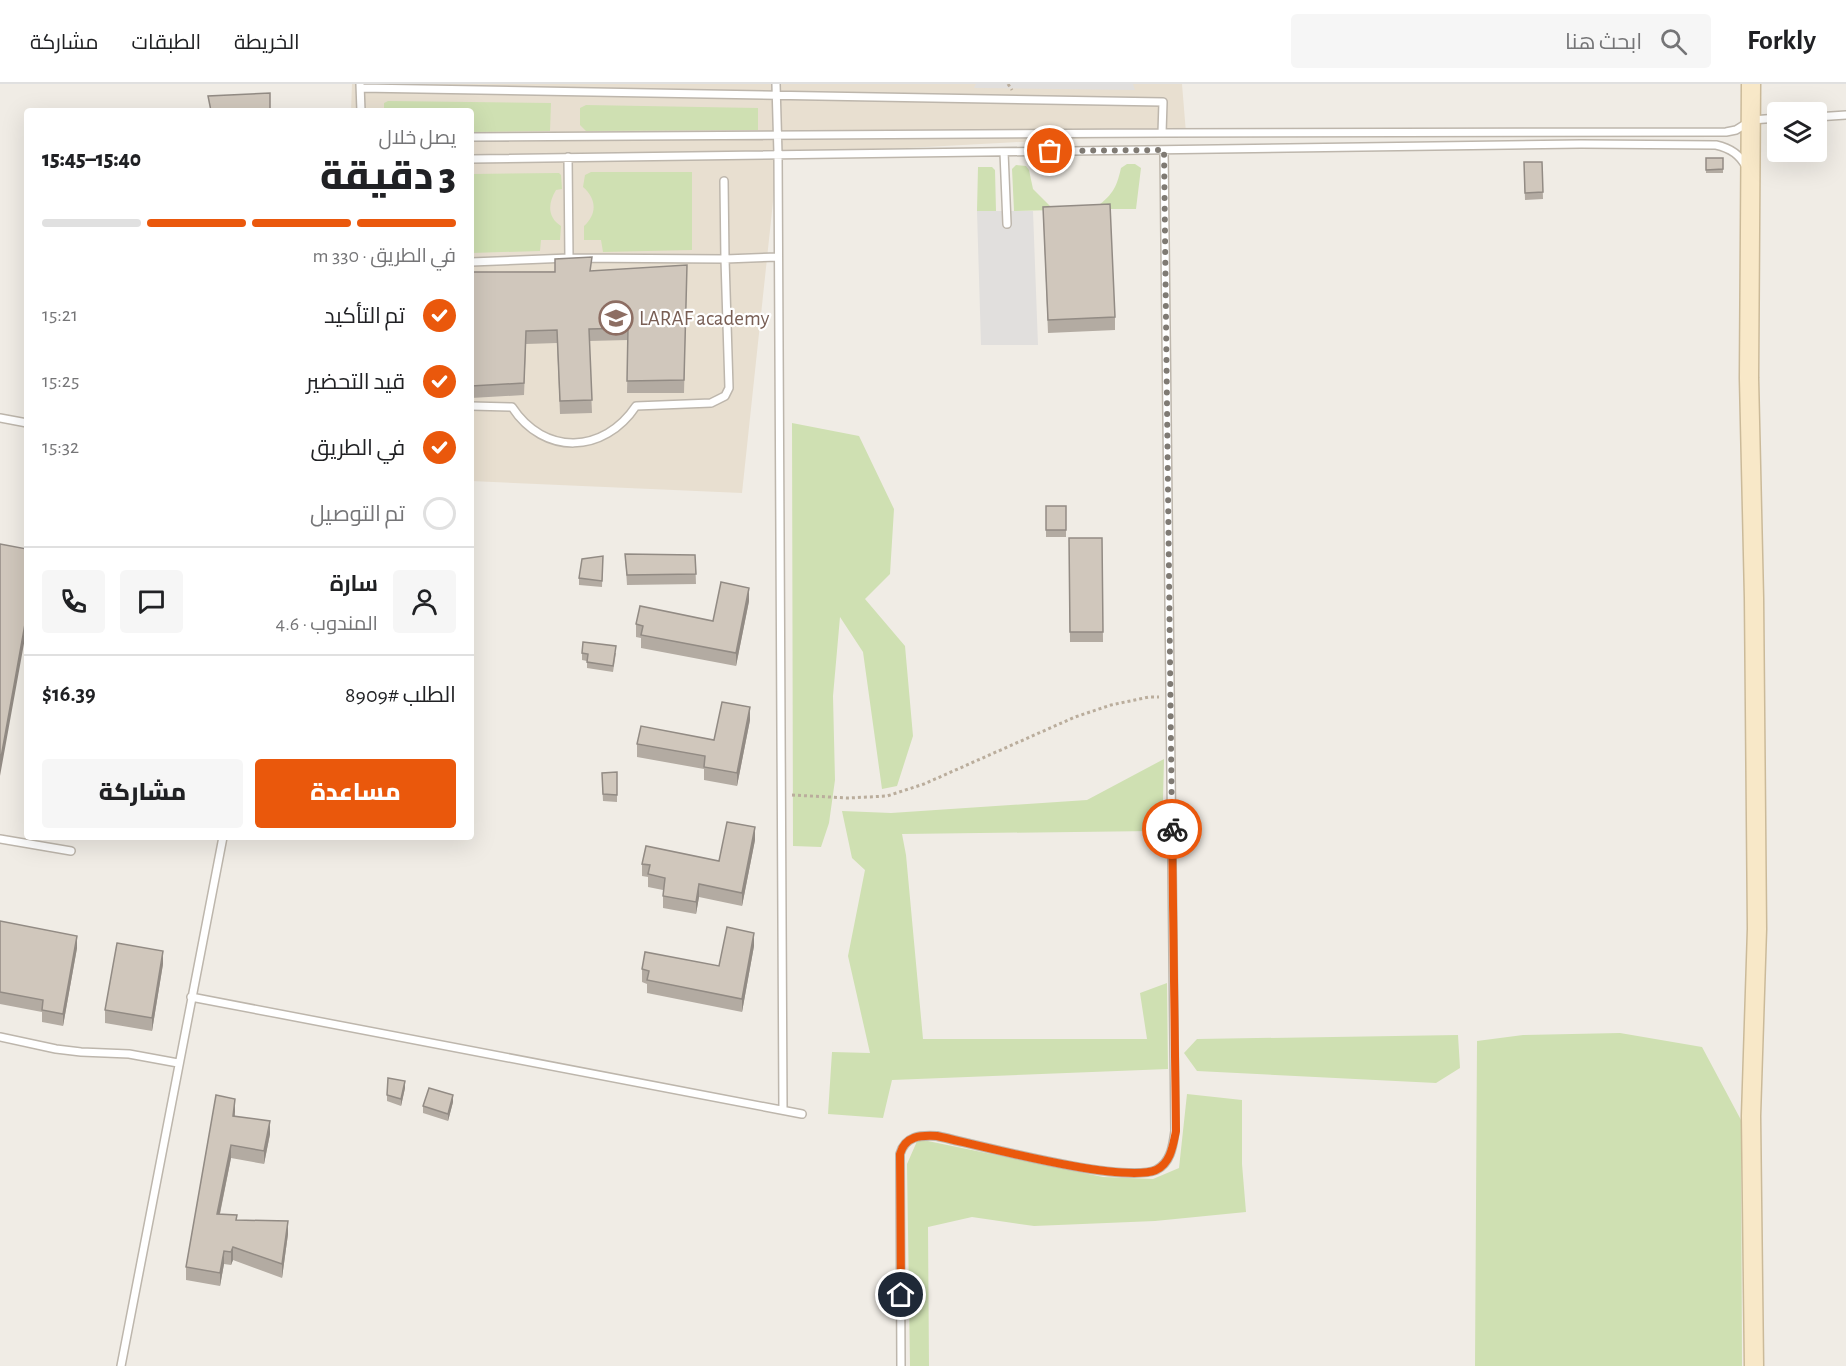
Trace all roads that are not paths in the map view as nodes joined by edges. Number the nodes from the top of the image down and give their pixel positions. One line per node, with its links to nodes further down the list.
1 (776, 84): 4 (lane)
2 (1751, 84): 9 (street)
3 (361, 86): 4 (lane); 5 (lane)
4 (776, 94): 10 (lane); 11 (lane)
5 (361, 108)
6 (1846, 115): 7 (lane)
7 (1827, 116)
8 (1767, 119): 9 (lane)
9 (1752, 120): 10 (lane); 18 (street)
10 (1162, 133): 11 (lane)
11 (777, 135): 12 (lane); 15 (lane)
12 (474, 137)
13 (1164, 150): 14 (lane); 18 (lane); 37 (lane)
14 (1004, 152): 15 (lane); 20 (lane)
15 (778, 154): 16 (lane); 21 (lane)
16 (568, 157): 17 (lane); 22 (lane)
17 (474, 159)
18 (1752, 178): 38 (street)
19 (724, 181): 23 (lane)
20 (1007, 224)
21 (778, 257): 23 (lane); 34 (lane)
22 (570, 258): 23 (lane); 24 (lane)
23 (725, 259): 25 (lane)
24 (474, 262)
25 (474, 406)
26 (0, 418): 27 (lane)
27 (24, 422)
28 (0, 839): 30 (lane)
29 (222, 840): 31 (lane)
30 (71, 851)
31 (191, 998): 33 (lane); 34 (lane)
32 (0, 1037): 33 (lane)
33 (178, 1063): 36 (lane)
34 (783, 1110): 35 (lane)
35 (802, 1114)
36 (121, 1366)
37 (901, 1366)
38 (1754, 1366)

